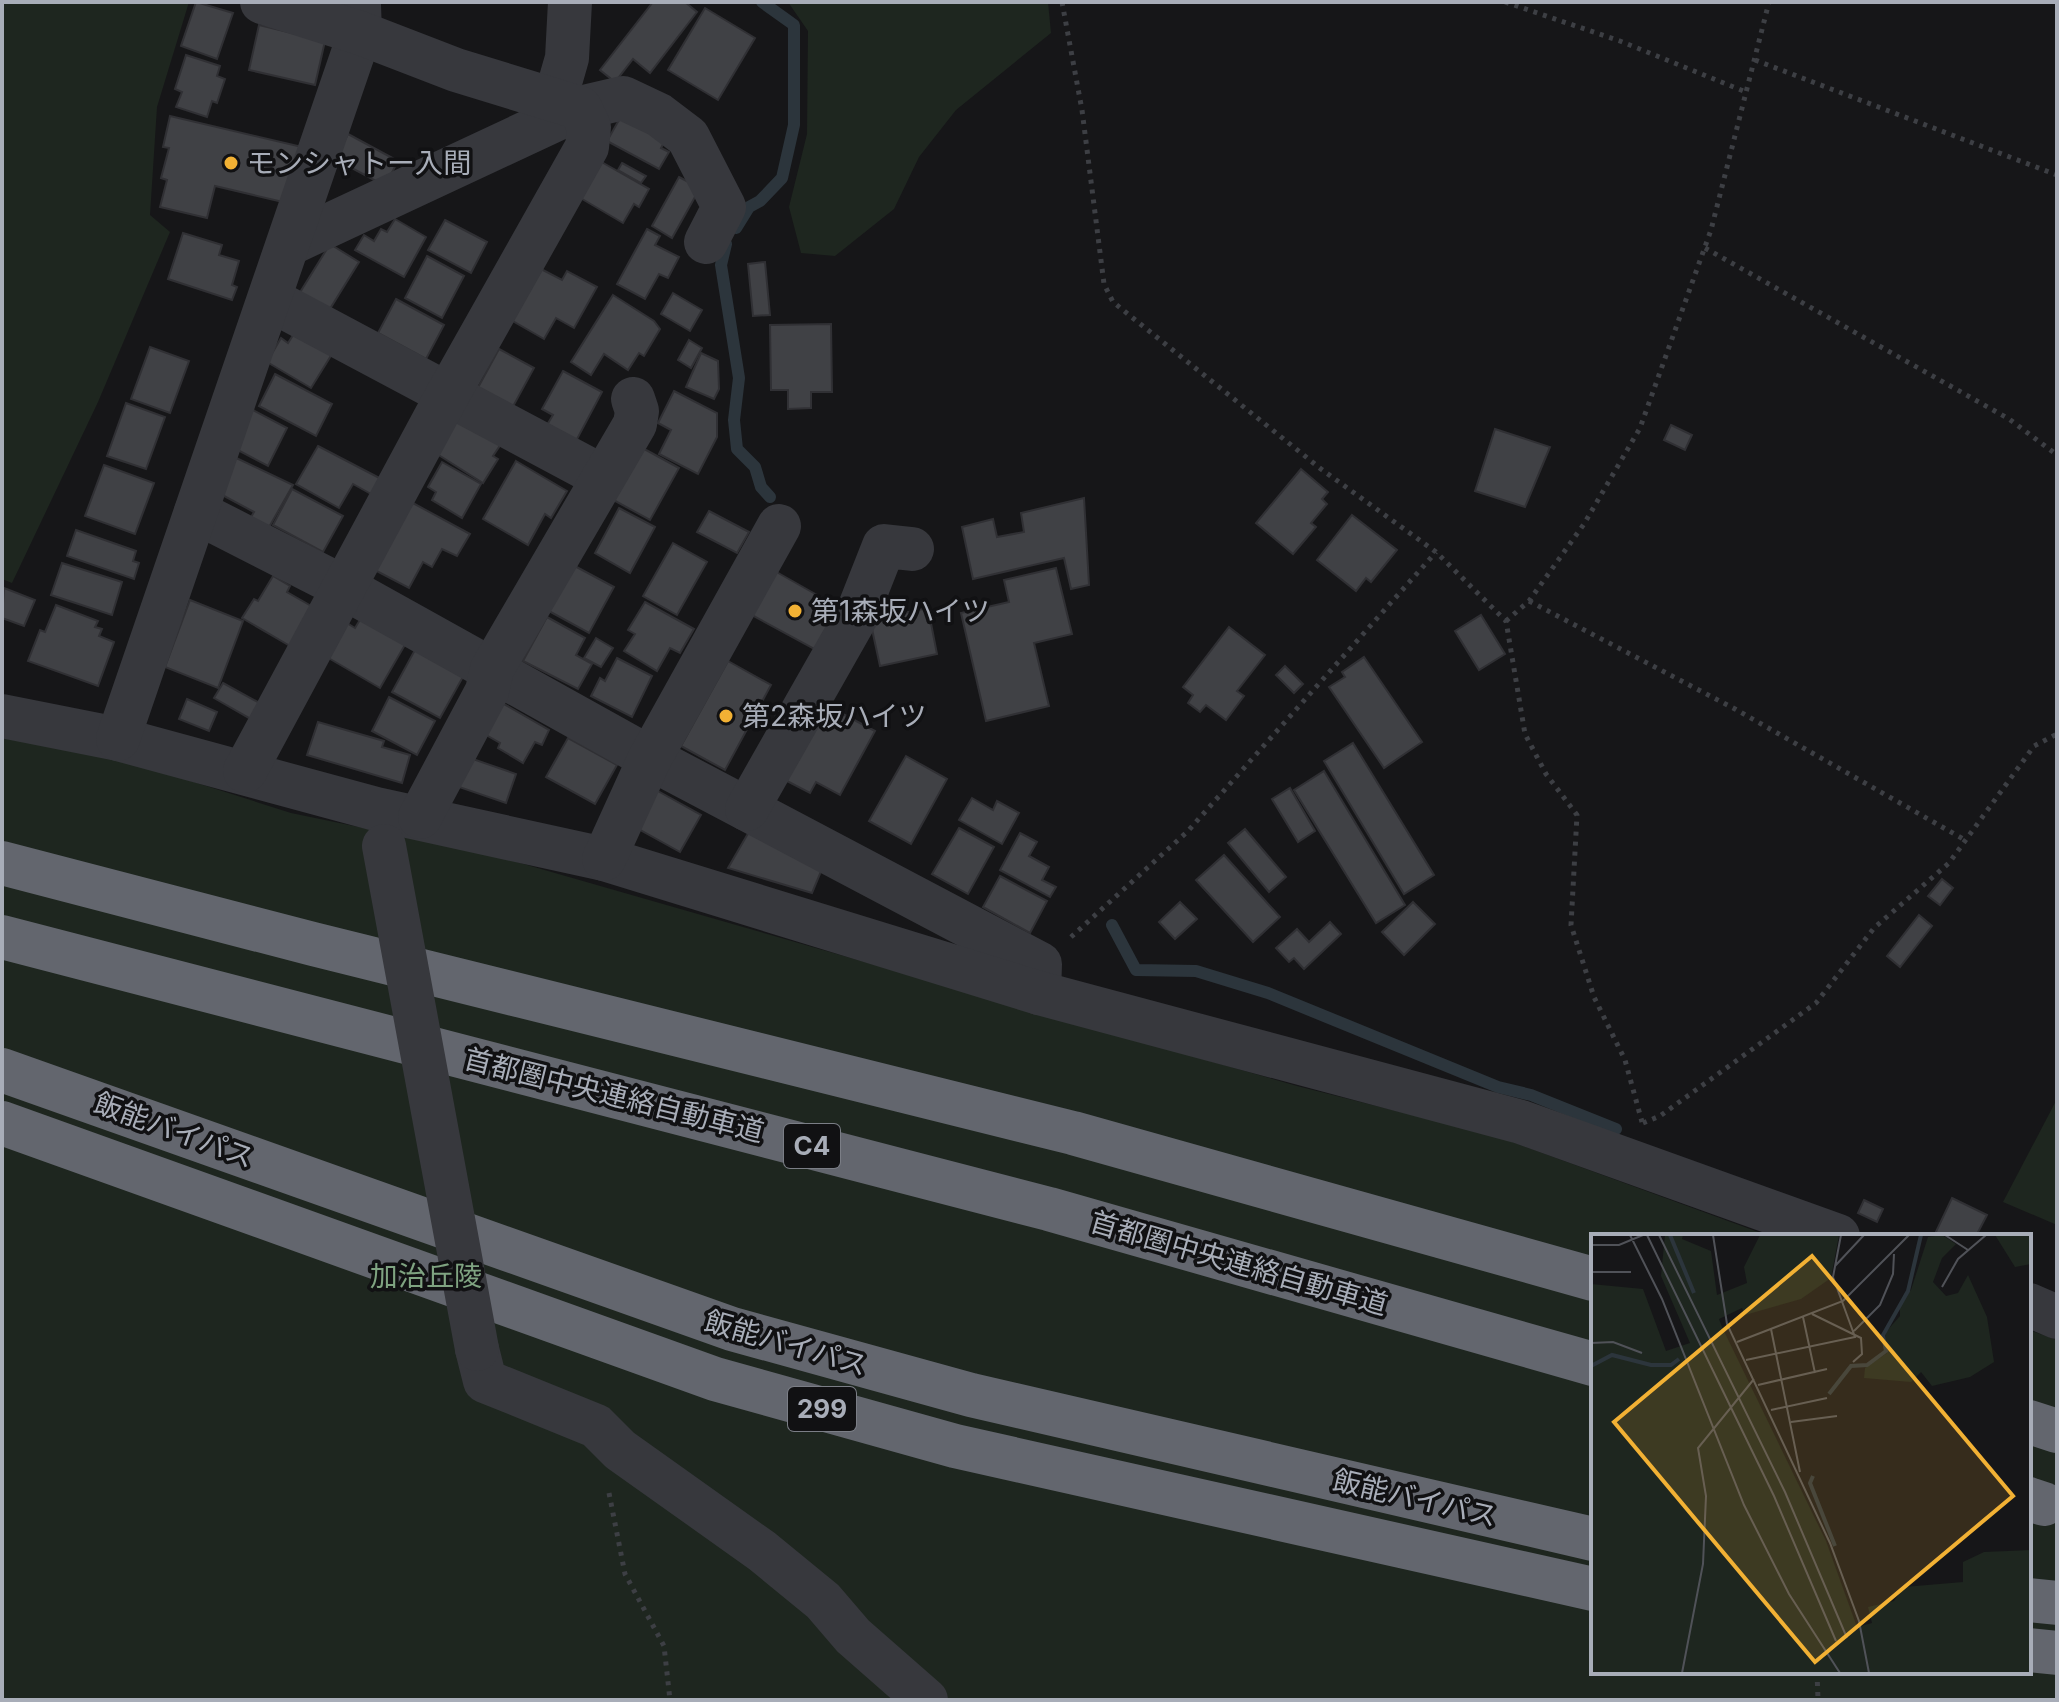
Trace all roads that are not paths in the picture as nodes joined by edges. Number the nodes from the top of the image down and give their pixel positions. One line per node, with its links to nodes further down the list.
1 (262, 2): 3 (street)
2 (570, 2): 4 (street)
3 (359, 17): 4 (street); 6 (street)
4 (568, 104): 5 (street); 6 (street); 8 (street)
5 (706, 242)
6 (289, 244): 7 (street)
7 (271, 300): 8 (street); 11 (street)
8 (448, 394): 10 (street); 14 (street)
9 (633, 399): 10 (street)
10 (603, 477): 15 (street)
11 (196, 512): 14 (street); 17 (street)
12 (779, 526): 18 (street)
13 (912, 549): 20 (street)
14 (343, 587): 15 (street); 19 (street)
15 (492, 669): 18 (street); 21 (street)
16 (2, 716): 17 (street)
17 (118, 739): 19 (street)
18 (650, 758): 20 (street); 23 (street)
19 (245, 771): 22 (street)
20 (747, 809): 26 (street)
21 (420, 817): 22 (street); 23 (street)
22 (380, 828): 42 (street, bridge)
23 (604, 859): 26 (street)
24 (22, 867): 30 (highway)
25 (14, 940): 33 (highway, 首都圏中央連絡自動車道 / C4)
26 (1039, 978): 29 (street)
27 (2, 1070): 36 (highway, 飯能バイパス / 299)
28 (2, 1123): 37 (highway, 飯能バイパス / 299)
29 (1834, 1234)
30 (1591, 1278)
31 (2031, 1306): 32 (street)
32 (2057, 1317)
33 (1591, 1363)
34 (2031, 1423): 35 (highway)
35 (2057, 1431)
36 (1591, 1539)
37 (1591, 1589)
38 (2031, 1600): 39 (highway)
39 (2057, 1603)
40 (2031, 1650): 41 (highway)
41 (2057, 1653)
42 (926, 1700)

